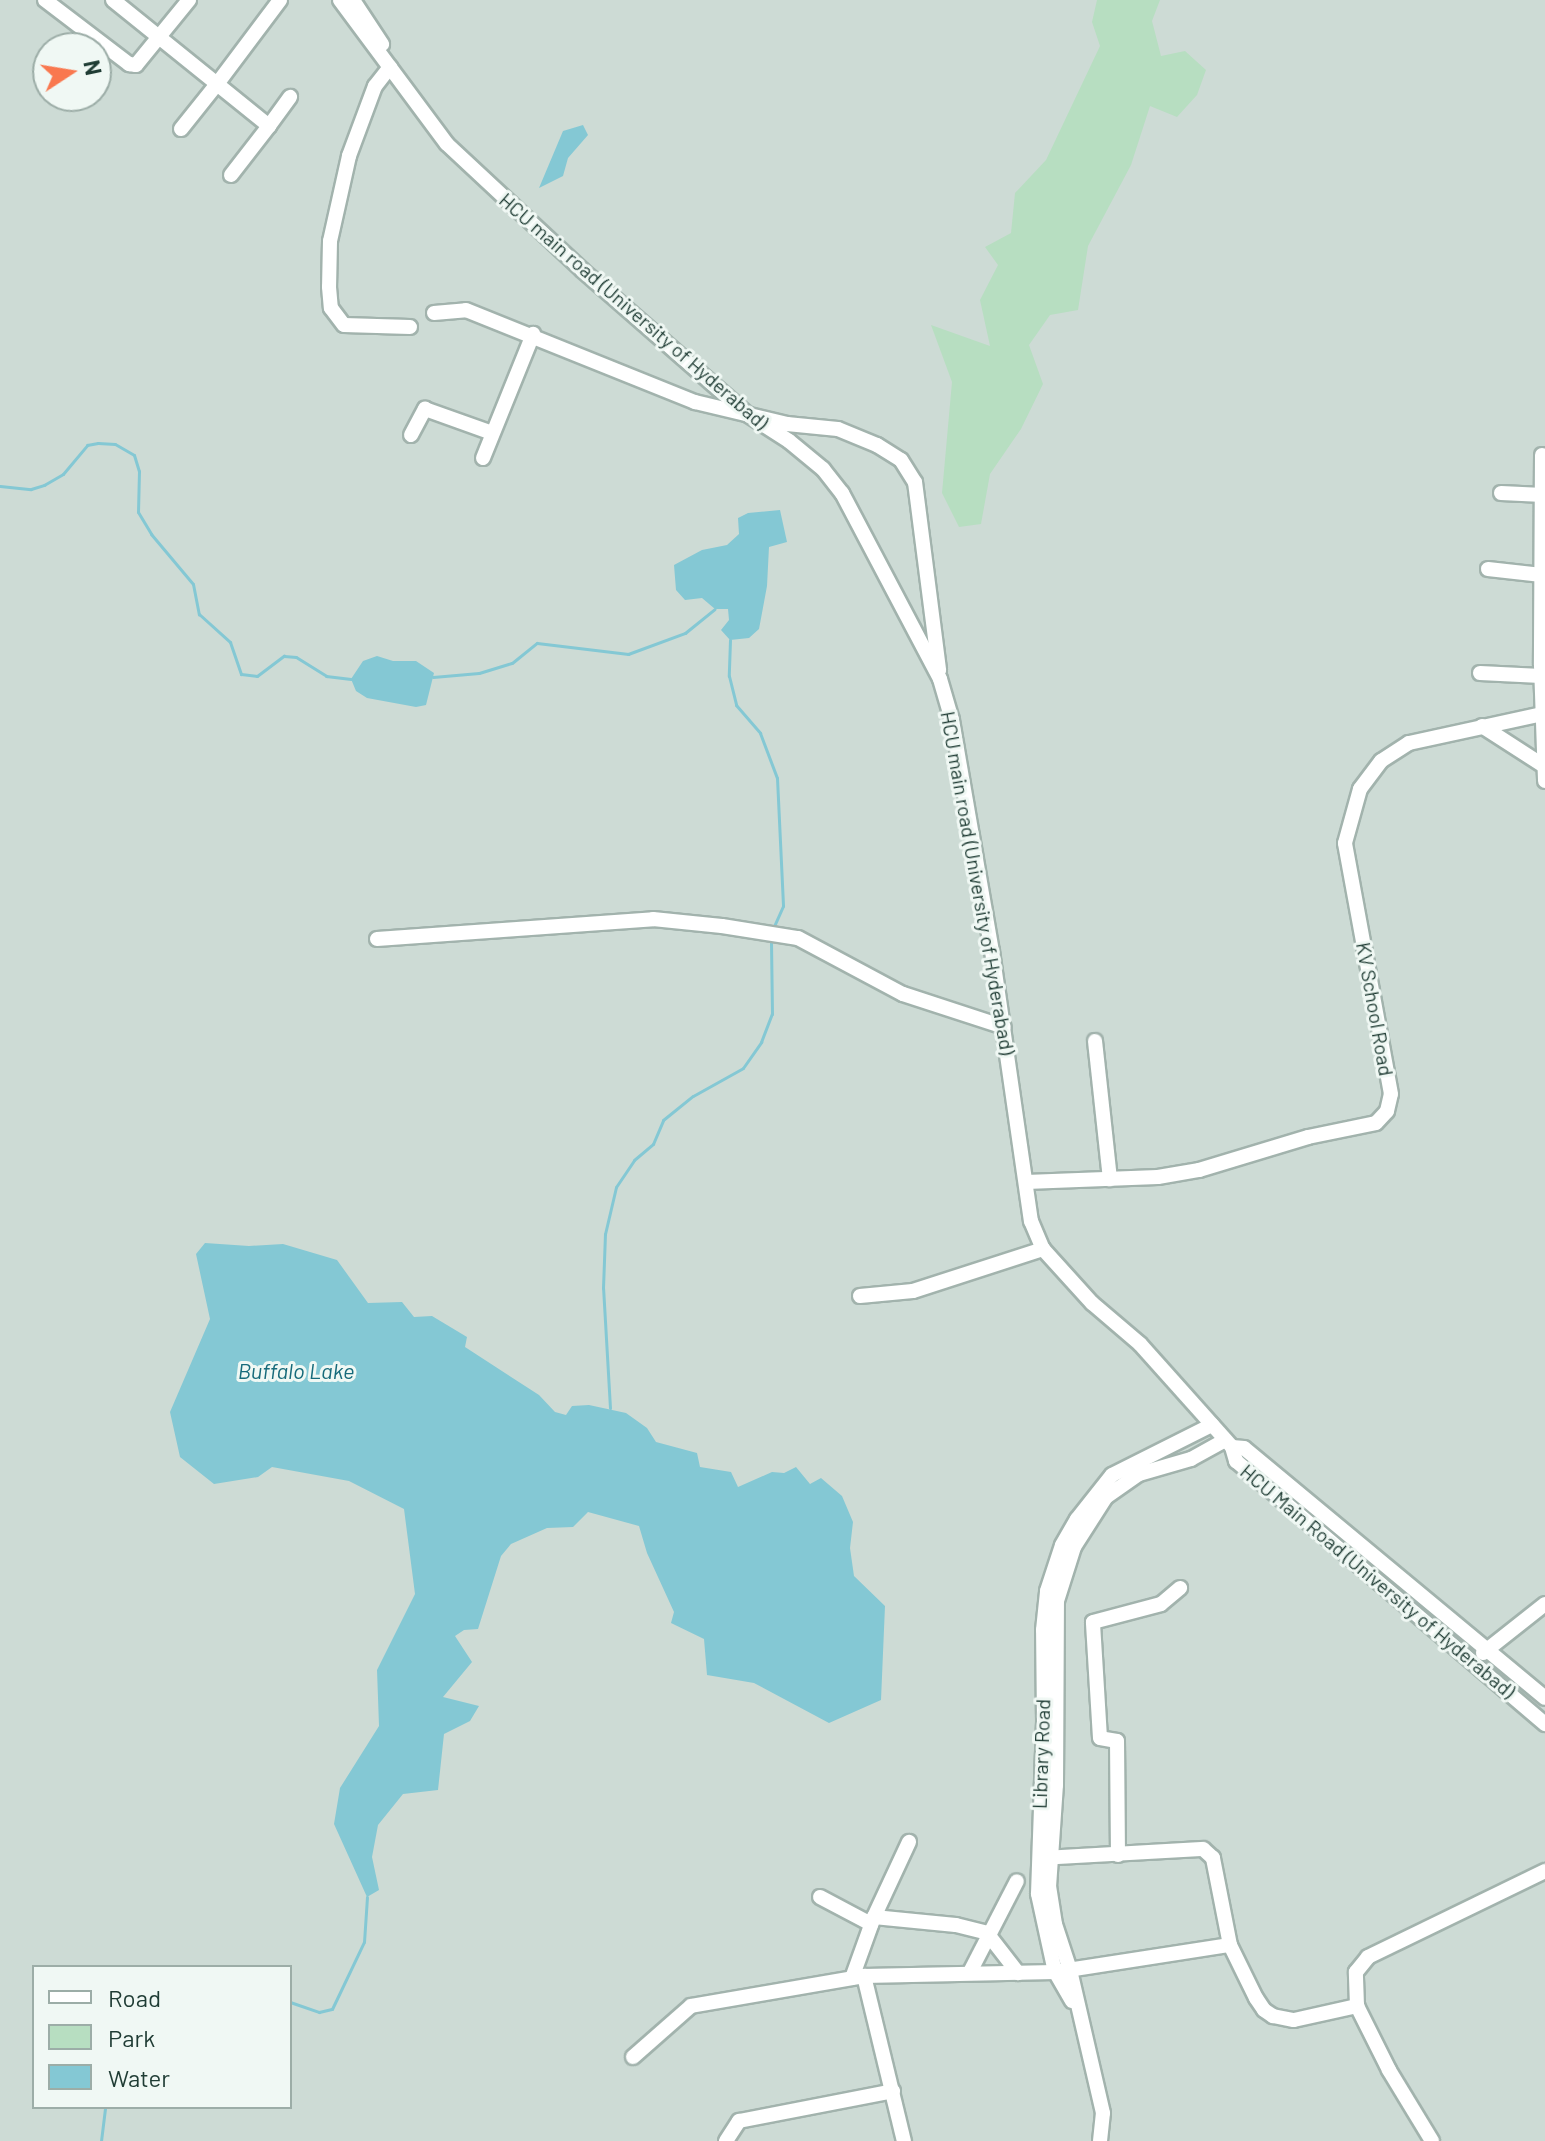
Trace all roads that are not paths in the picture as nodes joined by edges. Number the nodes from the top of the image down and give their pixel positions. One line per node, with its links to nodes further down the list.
1 (45, 0): 7 (street)
2 (113, 0): 7 (street)
3 (189, 0): 7 (street)
4 (280, 0): 9 (street)
5 (340, 0): 8 (street, HCU main road (University of Hyderabad))
6 (353, 0): 8 (street)
7 (160, 38): 9 (street)
8 (390, 67): 15 (street); 17 (street, HCU main road (University of Hyderabad))
9 (217, 84): 11 (street); 12 (street)
10 (290, 97): 11 (street)
11 (269, 126): 13 (street)
12 (181, 129)
13 (231, 175)
14 (434, 313): 16 (street)
15 (410, 327)
16 (533, 334): 17 (street); 18 (street)
17 (747, 414): 29 (street, HCU main road (University of Hyderabad)); 29 (street)
18 (492, 433): 19 (street); 21 (street)
19 (411, 435)
20 (1542, 455): 23 (street)
21 (483, 458)
22 (1501, 493): 23 (street)
23 (1543, 495): 24 (street)
24 (1544, 542): 26 (street)
25 (1488, 569): 26 (street)
26 (1542, 575): 28 (street)
27 (1480, 673): 28 (street)
28 (1541, 676): 30 (street)
29 (940, 679): 35 (street, HCU main road (University of Hyderabad))
30 (1542, 714): 31 (street, KV School Road); 32 (street)
31 (1482, 726): 32 (street); 37 (street, KV School Road)
32 (1544, 766): 33 (street)
33 (1545, 781)
34 (377, 939): 35 (street)
35 (1004, 1027): 38 (street, HCU main road (University of Hyderabad))
36 (1095, 1041): 37 (street)
37 (1110, 1179): 38 (street, KV School Road)
38 (1026, 1182): 39 (street, HCU main road (University of Hyderabad))
39 (1043, 1249): 40 (street); 41 (street, HCU main road (University of Hyderabad))
40 (860, 1296)
41 (1212, 1425): 42 (street, HCU main road (University of Hyderabad)); 51 (street, Library Road)
42 (1228, 1443): 45 (street, HCU Main Road (University of Hyderabad)); 46 (street, HCU Main Road (University of Hyderabad)); 51 (street)
43 (1180, 1588): 50 (street)
44 (1545, 1604): 45 (street)
45 (1488, 1648): 46 (street); 47 (street, HCU Main Road (University of Hyderabad))
46 (1473, 1661): 48 (street, HCU Main Road (University of Hyderabad))
47 (1545, 1698)
48 (1545, 1724)
49 (909, 1842): 55 (street)
50 (1118, 1855): 51 (street); 57 (street)
51 (1044, 1858): 58 (street, Library Road)
52 (1545, 1871): 62 (street)
53 (1017, 1881): 56 (street)
54 (820, 1897): 55 (street)
55 (873, 1921): 56 (street); 61 (street)
56 (987, 1933): 59 (street); 60 (street)
57 (1230, 1945): 58 (street); 62 (street)
58 (1062, 1971): 60 (street); 67 (street, Library Road)
59 (970, 1972): 60 (street); 61 (street)
60 (1018, 1973)
61 (858, 1977): 63 (street); 64 (street)
62 (1357, 2006): 68 (street)
63 (633, 2057)
64 (893, 2091): 65 (street); 66 (street)
65 (726, 2141)
66 (904, 2141)
67 (1100, 2141)
68 (1432, 2141)

